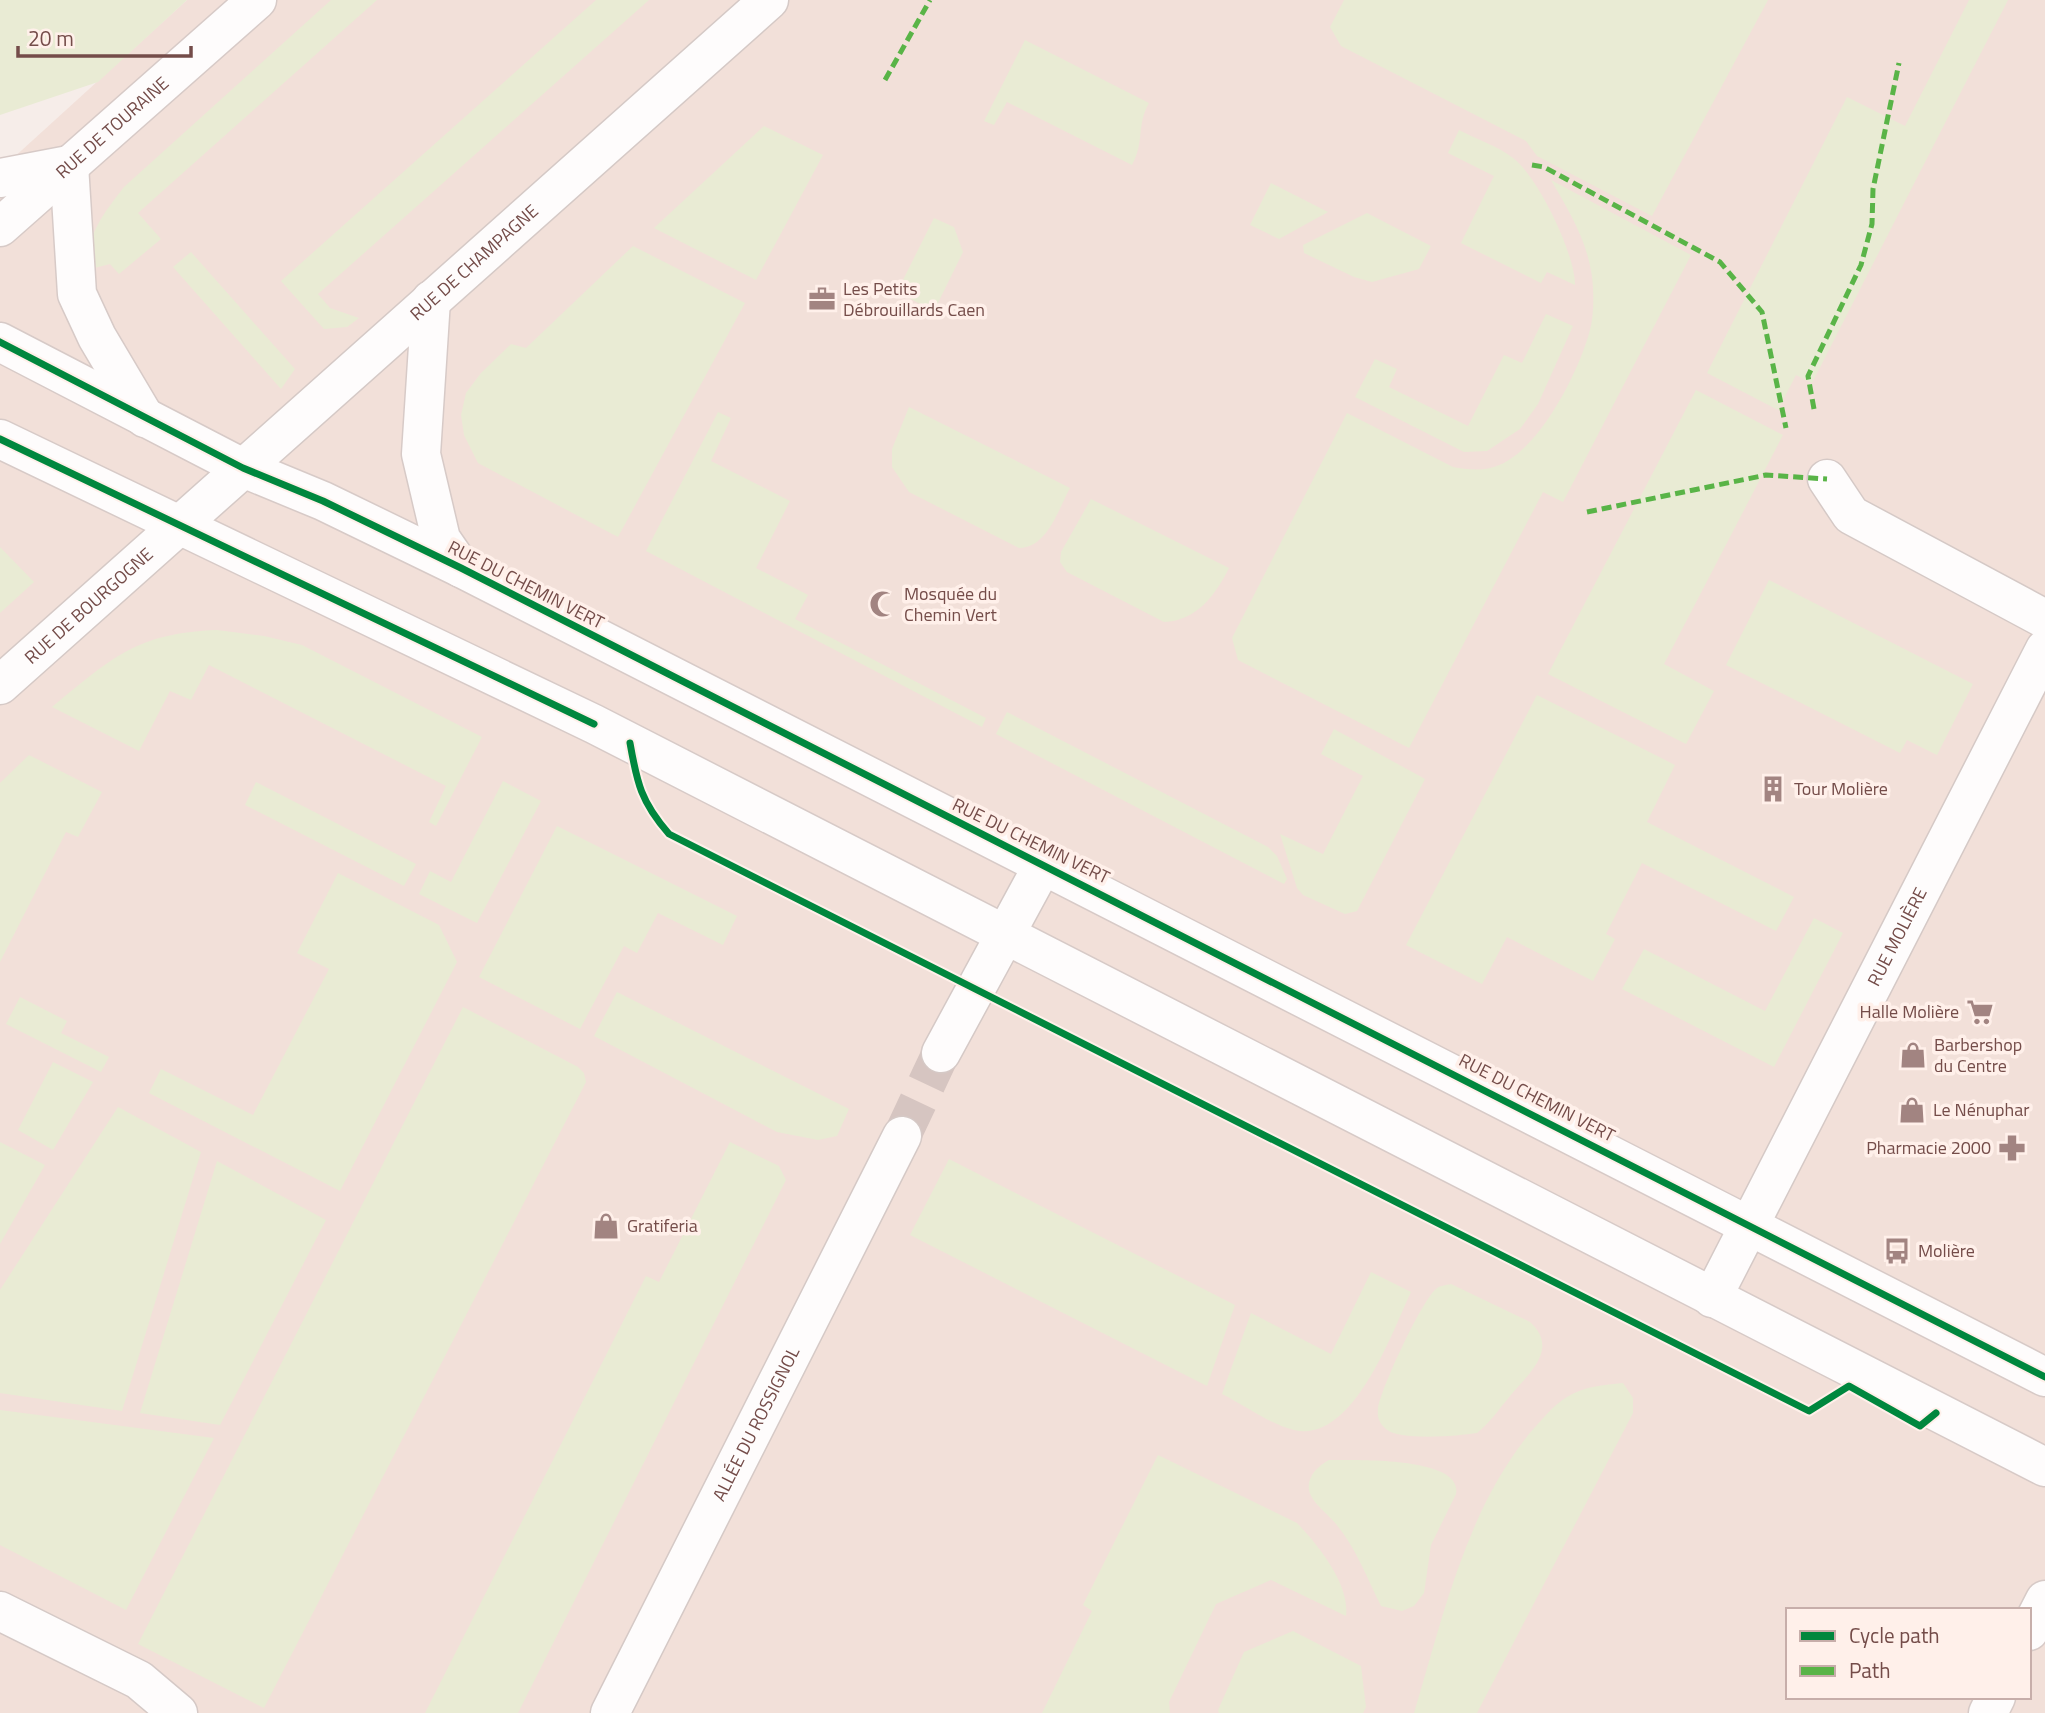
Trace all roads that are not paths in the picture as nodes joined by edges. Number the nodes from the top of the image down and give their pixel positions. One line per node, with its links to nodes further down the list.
1 (257, 0): 3 (street, RUE DE TOURAINE)
2 (769, 0): 6 (street, RUE DE CHAMPAGNE)
3 (69, 165): 4 (street); 5 (street, RUE DE TOURAINE); 8 (street)
4 (0, 178)
5 (0, 227)
6 (431, 300): 10 (street, RUE DE CHAMPAGNE); 13 (street)
7 (0, 342): 8 (street, RUE DU CHEMIN VERT)
8 (145, 418): 10 (street, RUE DU CHEMIN VERT)
9 (0, 439): 12 (street)
10 (243, 468): 12 (street, RUE DE CHAMPAGNE); 13 (street, RUE DU CHEMIN VERT)
11 (1827, 479): 14 (street)
12 (178, 526): 16 (street, RUE DE BOURGOGNE); 18 (street)
13 (461, 568): 17 (street, RUE DU CHEMIN VERT)
14 (2045, 619)
15 (2045, 649): 21 (street, RUE MOLIÈRE)
16 (0, 685)
17 (1043, 865): 18 (street); 21 (street, RUE DU CHEMIN VERT)
18 (1007, 936): 19 (street); 22 (street)
19 (941, 1053)
20 (902, 1136): 29 (street, ALLÉE DU ROSSIGNOL)
21 (1750, 1225): 22 (street, RUE MOLIÈRE); 23 (street, RUE DU CHEMIN VERT)
22 (1712, 1298): 24 (street)
23 (2045, 1377)
24 (2045, 1467)
25 (2045, 1600): 27 (street)
26 (0, 1611): 28 (street)
27 (2031, 1627)
28 (178, 1713)
29 (610, 1713)

